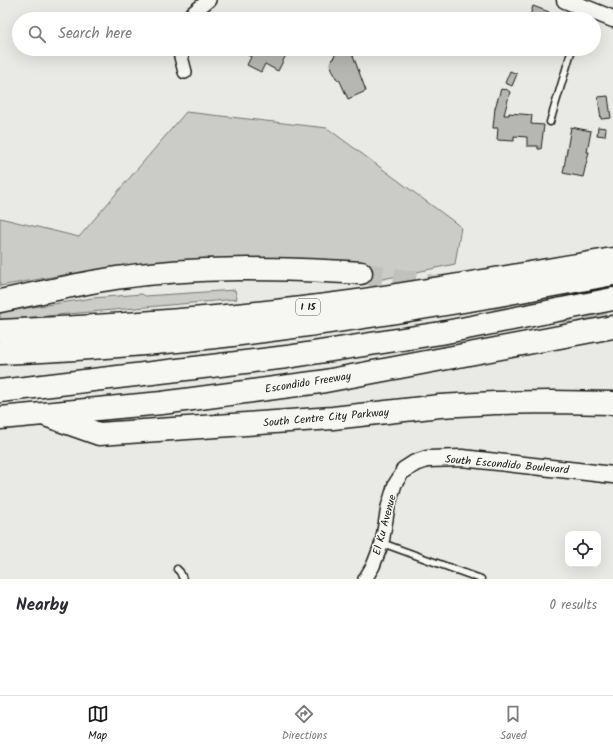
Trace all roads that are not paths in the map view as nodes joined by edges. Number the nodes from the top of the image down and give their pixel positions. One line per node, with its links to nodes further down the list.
1 (209, 0): 3 (street)
2 (565, 0): 4 (street)
3 (194, 12)
4 (584, 12)
5 (601, 17): 6 (street)
6 (613, 19)
7 (181, 56): 9 (street)
8 (570, 56): 10 (lane)
9 (185, 72)
10 (550, 122)
11 (613, 259): 17 (highway, I 15)
12 (361, 273): 15 (highway)
13 (613, 274): 18 (highway)
14 (613, 299): 19 (highway)
15 (0, 301)
16 (613, 327): 23 (highway, Escondido Freeway)
17 (0, 331)
18 (0, 353)
19 (63, 383): 20 (highway); 21 (highway)
20 (0, 385)
21 (0, 391)
22 (613, 403): 23 (highway, South Centre City Parkway)
23 (43, 414): 24 (highway, Escondido Freeway)
24 (0, 418)
25 (404, 470): 26 (street, South Escondido Boulevard); 27 (street, El Ku Avenue)
26 (613, 475)
27 (382, 543): 30 (street, El Ku Avenue); 31 (lane)
28 (177, 568): 29 (lane)
29 (183, 579)
30 (364, 579)
31 (481, 579)

